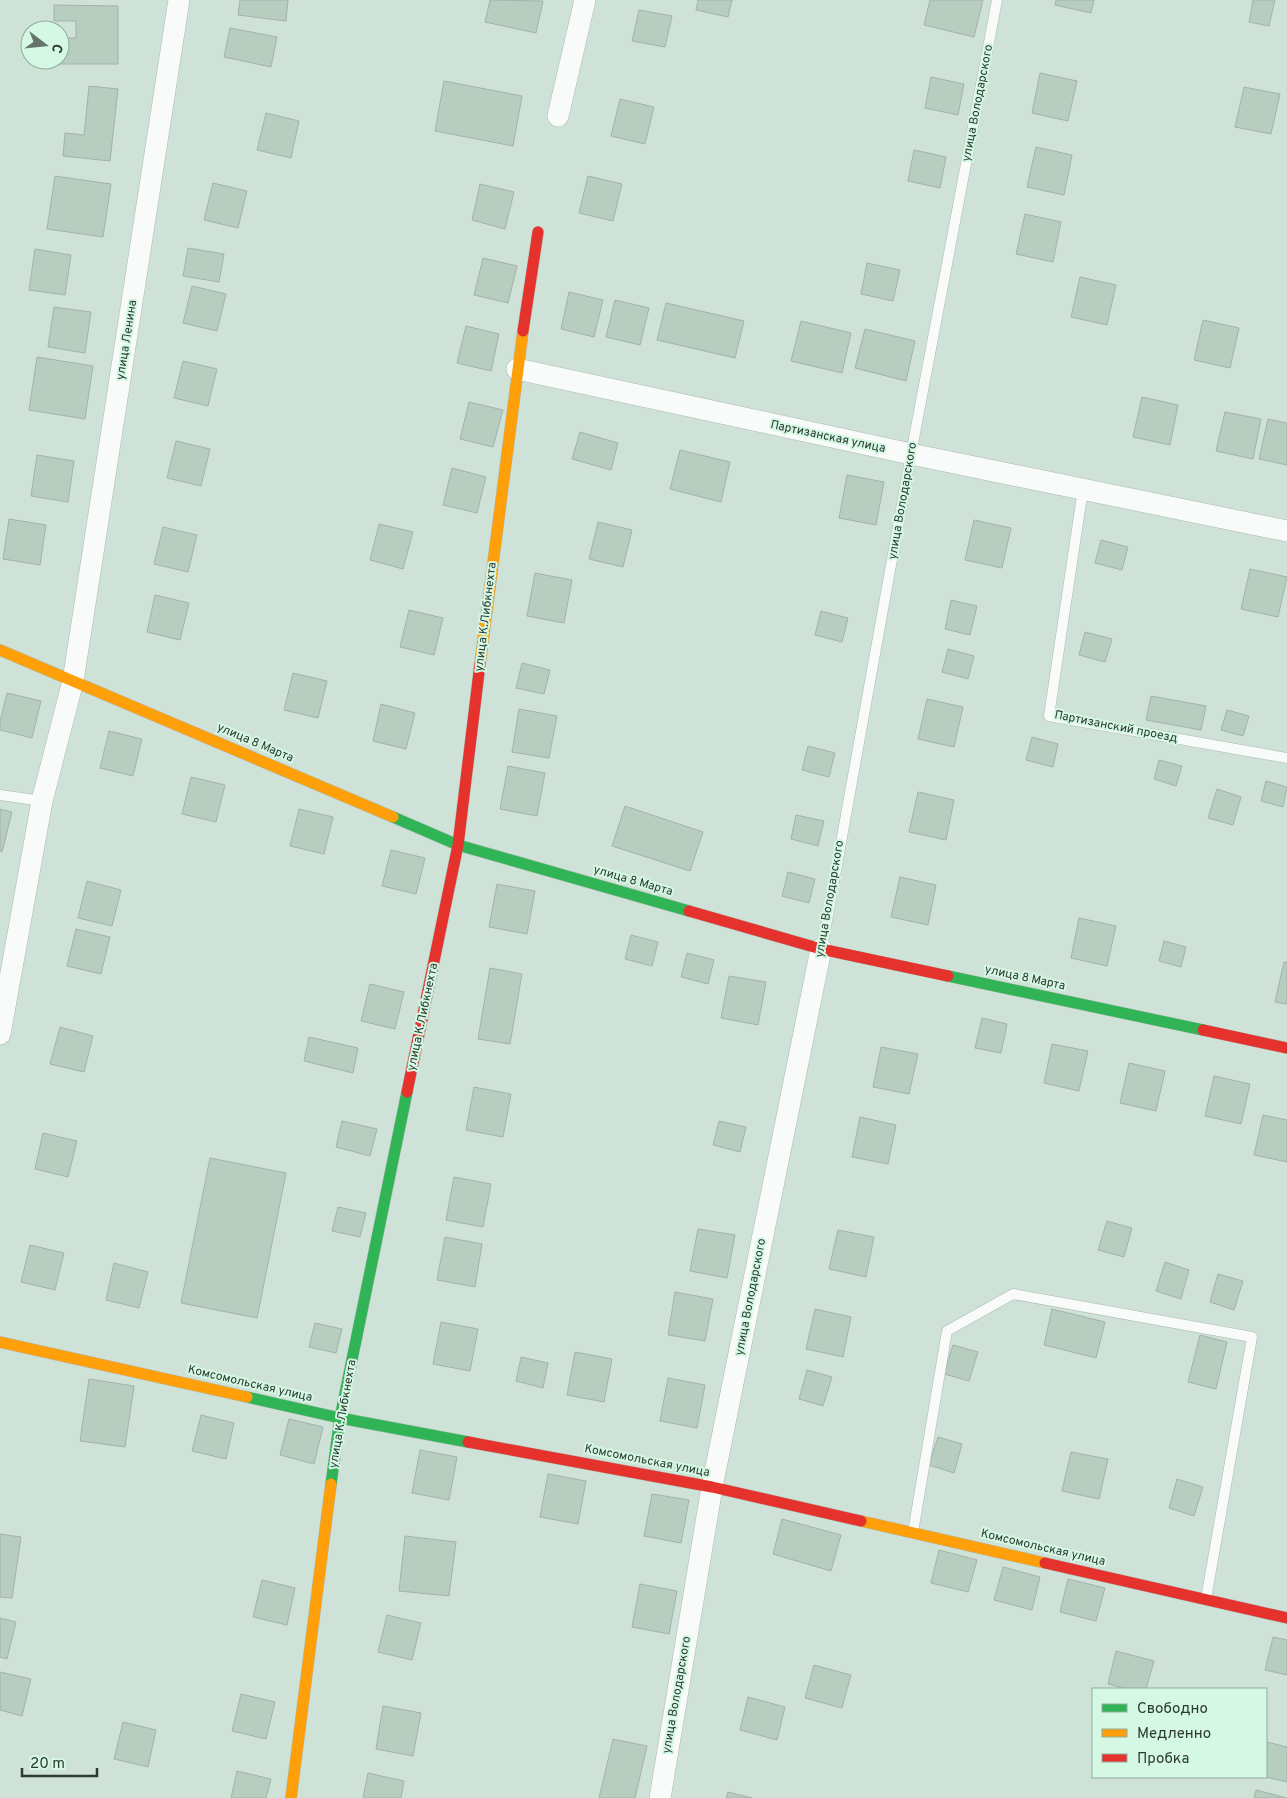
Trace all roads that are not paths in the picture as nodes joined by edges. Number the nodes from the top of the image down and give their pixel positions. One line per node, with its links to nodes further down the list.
1 (179, 0): 11 (street, улица Ленина)
2 (585, 0): 4 (street)
3 (997, 0): 7 (lane, улица Володарского)
4 (558, 116)
5 (538, 232): 6 (street, улица К.Либкнехта)
6 (517, 369): 7 (street, Партизанская улица); 15 (street, улица К.Либкнехта)
7 (911, 454): 8 (street, Партизанская улица); 16 (lane, улица Володарского)
8 (1083, 489): 9 (street, Партизанская улица); 12 (lane, Партизанский проезд)
9 (1287, 531)
10 (0, 650): 11 (street, улица 8 Марта)
11 (73, 681): 14 (street, улица Ленина); 15 (street, улица 8 Марта)
12 (1287, 758)
13 (0, 795): 14 (lane)
14 (42, 802): 17 (street, улица Ленина)
15 (458, 845): 16 (street, улица 8 Марта); 20 (street, улица К.Либкнехта)
16 (821, 948): 18 (street, улица 8 Марта); 21 (street, улица Володарского)
17 (0, 1034)
18 (1287, 1048)
19 (0, 1342): 20 (street, Комсомольская улица)
20 (340, 1418): 21 (street, Комсомольская улица); 25 (street, улица К.Либкнехта)
21 (712, 1487): 22 (street, Комсомольская улица); 26 (street, улица Володарского)
22 (913, 1533): 23 (street, Комсомольская улица); 23 (lane)
23 (1206, 1599): 24 (street, Комсомольская улица)
24 (1287, 1618)
25 (291, 1798)
26 (660, 1798)

